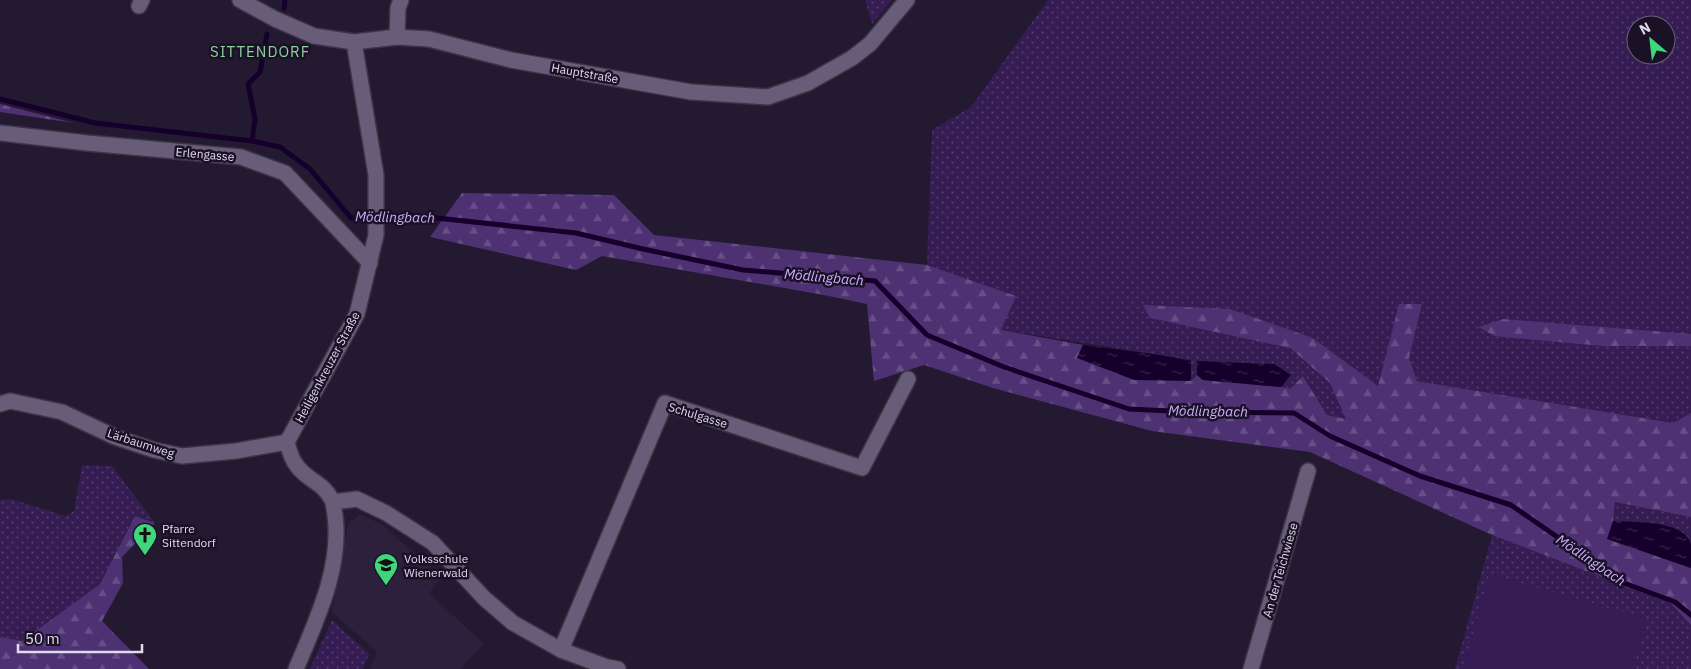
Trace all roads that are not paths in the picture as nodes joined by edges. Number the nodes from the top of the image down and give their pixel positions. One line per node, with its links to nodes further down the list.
1 (240, 0): 5 (street, Hauptstraße)
2 (401, 0): 4 (street)
3 (907, 0): 4 (street, Hauptstraße)
4 (397, 37): 5 (street, Hauptstraße)
5 (354, 42): 7 (street, Heiligenkreuzer Straße)
6 (0, 132): 7 (street, Erlengasse)
7 (370, 263): 10 (street, Heiligenkreuzer Straße)
8 (908, 379): 13 (street, Schulgasse)
9 (3, 400): 10 (street, Lärbaumweg)
10 (287, 442): 12 (street)
11 (1308, 471): 16 (street, An der Teichwiese)
12 (333, 502): 13 (street); 14 (street)
13 (561, 650): 15 (street)
14 (296, 669)
15 (618, 669)
16 (1251, 669)

